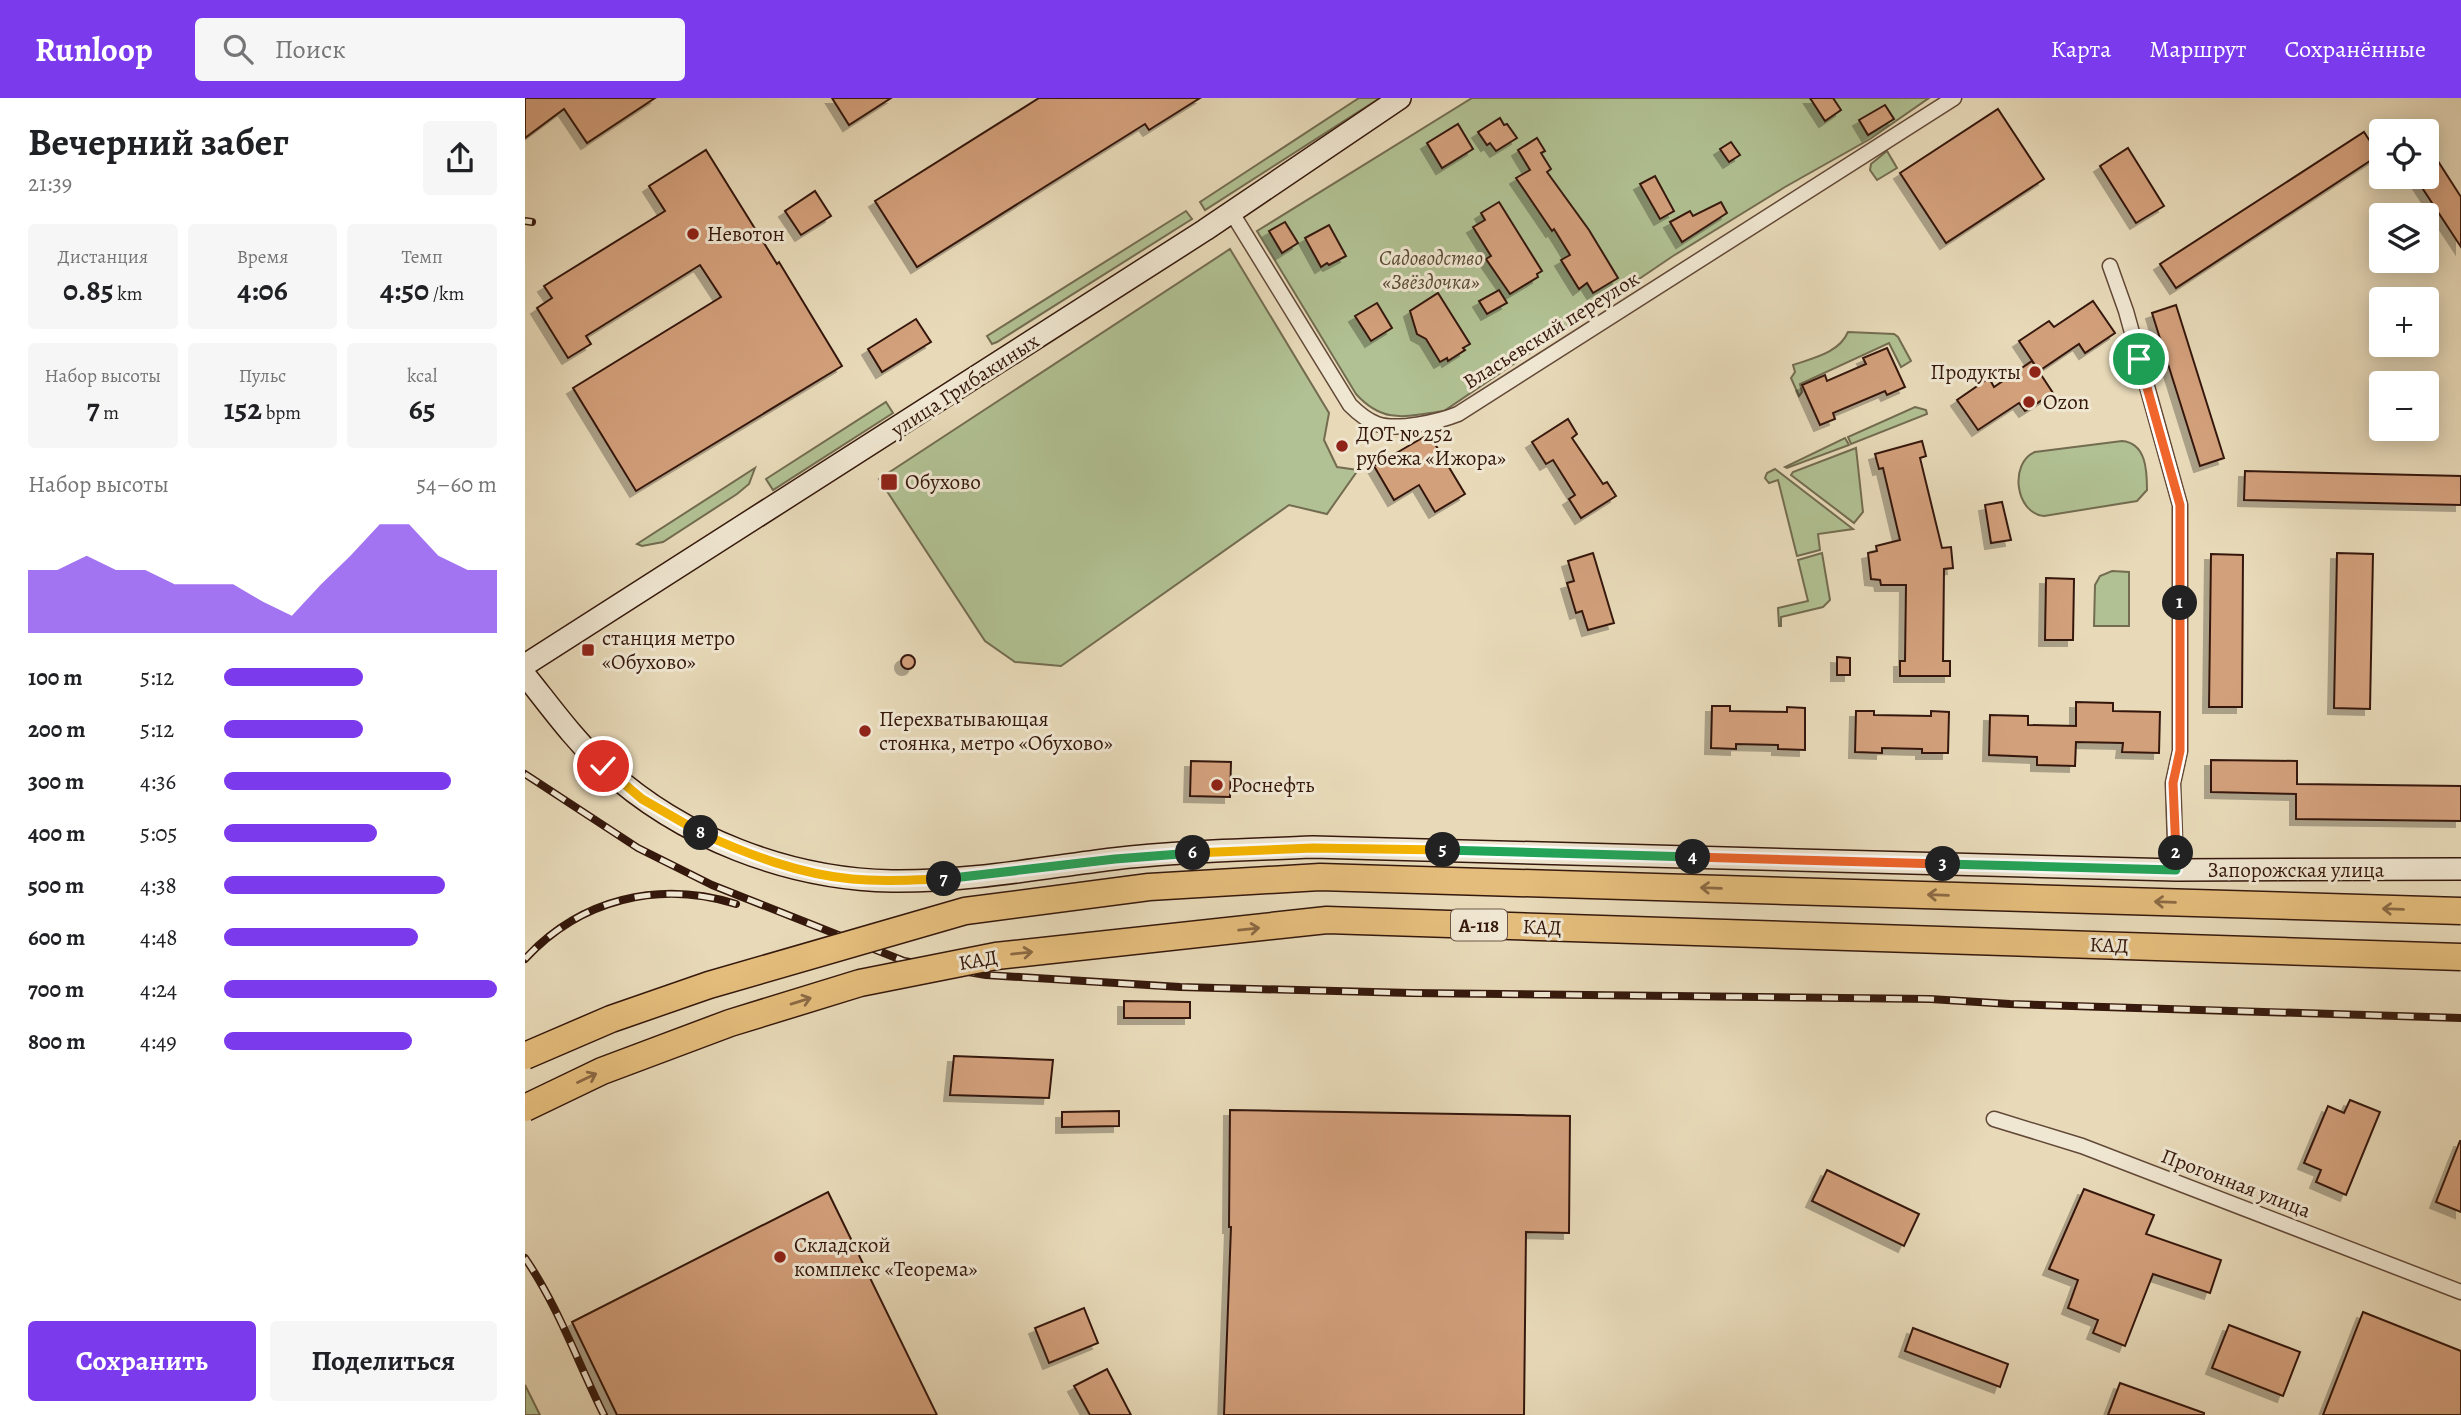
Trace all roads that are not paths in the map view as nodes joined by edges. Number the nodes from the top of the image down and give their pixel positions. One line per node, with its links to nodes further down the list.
1 (1400, 98): 3 (street, улица Грибакиных)
2 (1954, 98): 3 (street, Власьевский переулок)
3 (1232, 213): 5 (street, улица Грибакиных)
4 (2110, 266): 8 (street)
5 (525, 665)
6 (525, 674): 8 (street, Запорожская улица)
7 (2461, 869): 8 (street, Запорожская улица)
8 (2176, 870)
9 (2461, 911): 11 (highway, КАД / А-118, one-way to 11, bridge)
10 (2461, 957): 12 (highway, КАД / А-118, one-way to 10, bridge)
11 (525, 1056)
12 (525, 1108)
13 (1994, 1119): 14 (street, Прогонная улица)
14 (2461, 1292)

